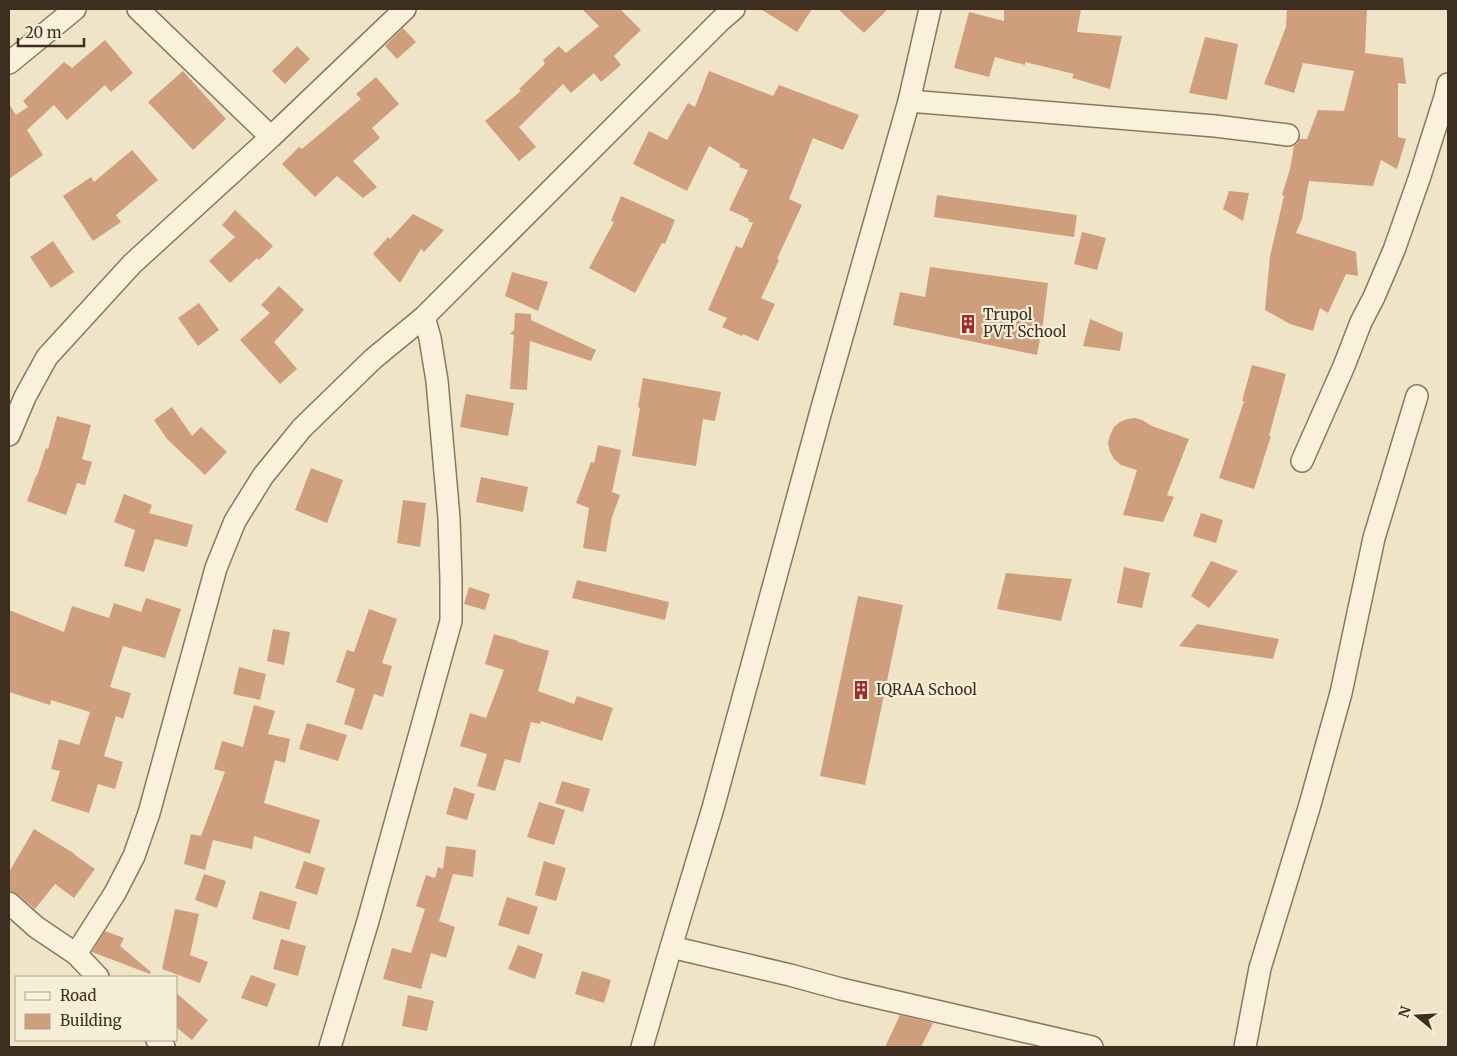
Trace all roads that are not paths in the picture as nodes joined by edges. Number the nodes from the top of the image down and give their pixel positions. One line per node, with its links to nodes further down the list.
1 (75, 9): 6 (street)
2 (138, 9): 10 (street)
3 (405, 9): 10 (street)
4 (734, 9): 11 (street)
5 (930, 9): 8 (street)
6 (9, 64)
7 (1448, 84): 14 (street)
8 (909, 101): 9 (street); 16 (street)
9 (1288, 135)
10 (271, 136): 13 (street)
11 (424, 317): 17 (street); 19 (street)
12 (1418, 396): 22 (street)
13 (9, 435)
14 (1302, 461)
15 (9, 903): 17 (street)
16 (671, 946): 20 (street); 21 (street)
17 (76, 954): 18 (street)
18 (97, 976)
19 (330, 1047)
20 (642, 1047)
21 (1092, 1047)
22 (1245, 1047)

